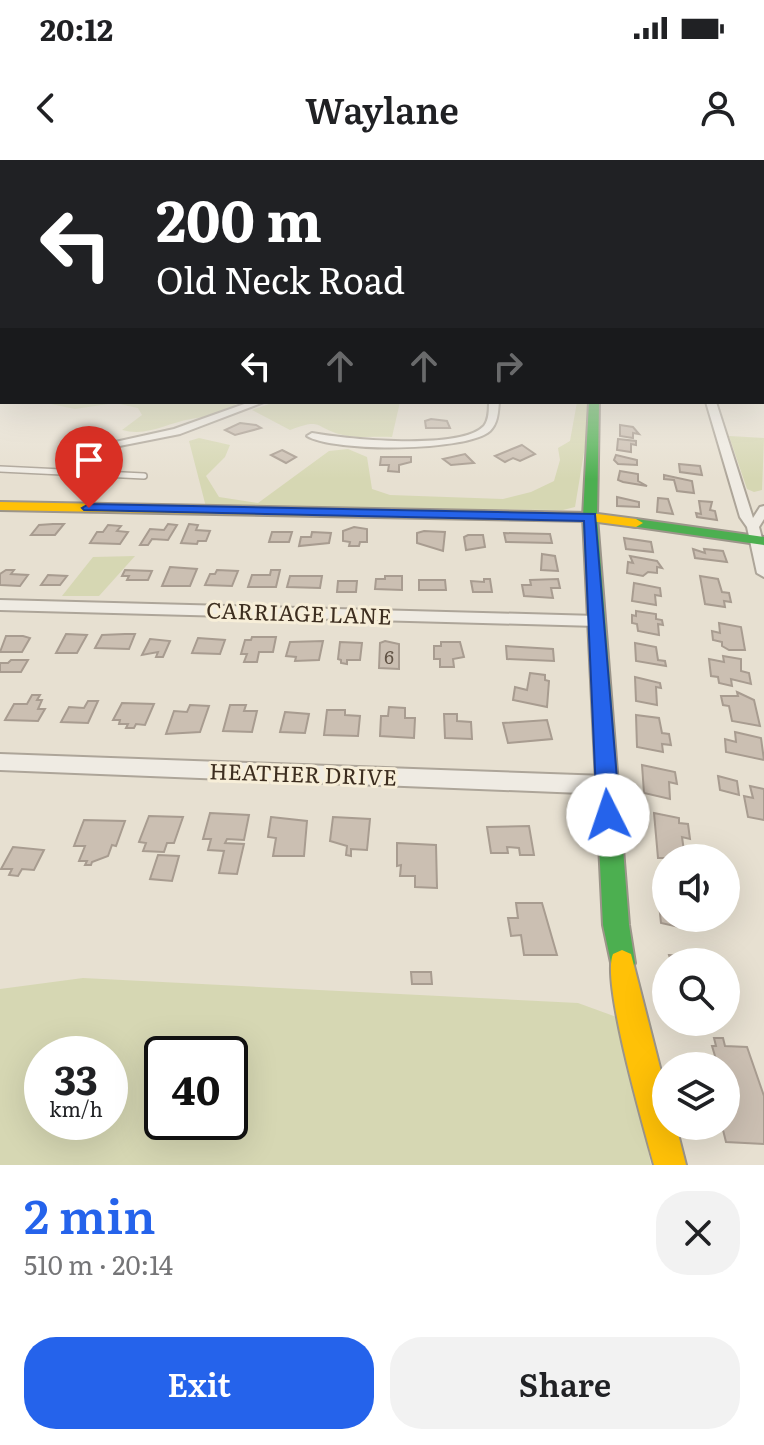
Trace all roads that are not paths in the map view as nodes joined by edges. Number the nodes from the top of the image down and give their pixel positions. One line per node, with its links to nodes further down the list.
1 (253, 404): 6 (street)
2 (494, 404): 5 (street)
3 (594, 404): 11 (street)
4 (712, 404): 12 (street)
5 (312, 436)
6 (84, 450)
7 (0, 469): 8 (lane)
8 (144, 476)
9 (0, 506): 11 (street)
10 (764, 510): 12 (street)
11 (590, 517): 12 (street); 15 (street)
12 (757, 536): 13 (street)
13 (764, 573)
14 (0, 605): 15 (street, CARRIAGE LANE)
15 (597, 621): 17 (street)
16 (0, 762): 17 (street, HEATHER DRIVE)
17 (606, 785): 18 (street)
18 (670, 1165)

